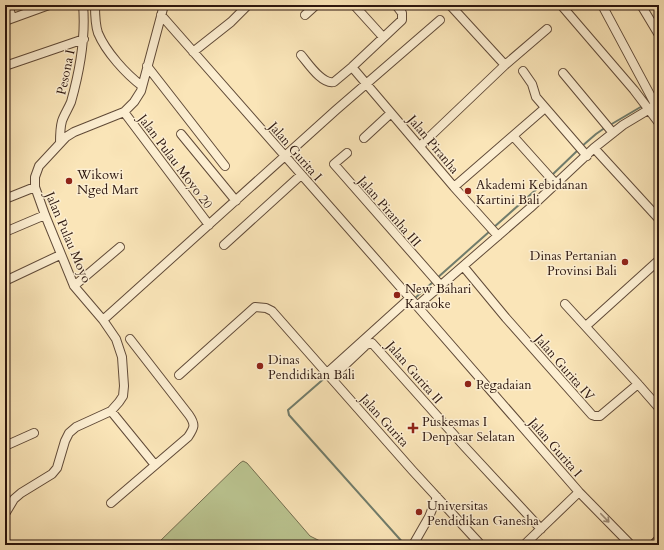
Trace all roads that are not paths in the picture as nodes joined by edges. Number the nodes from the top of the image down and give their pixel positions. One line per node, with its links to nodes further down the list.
1 (8, 5): 16 (street)
2 (47, 5): 16 (street)
3 (83, 5): 21 (street, Pesona I)
4 (95, 5): 31 (street)
5 (164, 5): 15 (street, Jalan Pulau Moyo)
6 (248, 5): 22 (street)
7 (316, 5): 14 (street)
8 (354, 5): 20 (street)
9 (396, 5): 20 (street)
10 (450, 5): 24 (street)
11 (561, 5): 33 (street)
12 (602, 5): 32 (street)
13 (641, 5): 19 (street)
14 (305, 15)
15 (161, 16): 22 (street, Jalan Gurita I); 26 (street, Jalan Pulau Moyo)
16 (9, 20)
17 (440, 20): 30 (street)
18 (547, 29): 24 (street)
19 (659, 35)
20 (383, 37): 27 (street)
21 (84, 39): 25 (street); 42 (street, Pesona I)
22 (193, 52): 47 (street, Jalan Gurita I)
23 (302, 55): 27 (street)
24 (505, 65): 43 (street)
25 (5, 66)
26 (147, 66): 31 (street, Jalan Pulau Moyo); 48 (street)
27 (352, 67): 30 (street, Jalan Piranha)
28 (523, 71): 34 (street)
29 (562, 72): 38 (street)
30 (367, 84): 36 (street, Jalan Piranha); 47 (street)
31 (142, 86): 35 (street, Jalan Pulau Moyo)
32 (657, 102): 33 (street)
33 (646, 106): 37 (street); 38 (street)
34 (545, 108): 40 (street); 46 (street)
35 (124, 112): 42 (street, Jalan Pulau Moyo); 57 (street, Jalan Pulau Moyo 20)
36 (392, 114): 41 (street); 43 (street, Jalan Piranha)
37 (659, 123)
38 (612, 132): 44 (street)
39 (181, 134): 54 (street)
40 (514, 136): 50 (street); 52 (street)
41 (364, 138)
42 (60, 143): 51 (street, Jalan Pulau Moyo)
43 (420, 146): 52 (street, Jalan Piranha)
44 (594, 148): 46 (street); 56 (street)
45 (347, 152): 66 (street, Jalan Piranha III)
46 (586, 155): 50 (street)
47 (285, 157): 49 (street, Jalan Gurita I); 54 (street)
48 (225, 166)
49 (301, 175): 60 (street); 68 (street, Jalan Gurita I)
50 (552, 180): 59 (street)
51 (35, 187): 53 (street); 55 (street, Jalan Pulau Moyo)
52 (454, 187): 59 (street, Jalan Piranha)
53 (5, 199)
54 (236, 201): 57 (street)
55 (45, 215): 58 (street); 62 (street, Jalan Pulau Moyo)
56 (659, 218)
57 (209, 225): 70 (street)
58 (5, 232)
59 (497, 234): 64 (street)
60 (224, 245)
61 (120, 247): 67 (street)
62 (60, 255): 65 (street); 67 (street, Jalan Pulau Moyo)
63 (659, 260): 71 (street)
64 (463, 266): 66 (street); 76 (street, Jalan Gurita IV)
65 (5, 281)
66 (437, 282): 68 (street)
67 (74, 286): 70 (street, Jalan Pulau Moyo)
68 (413, 302): 73 (street); 82 (street, Jalan Gurita I)
69 (564, 304): 71 (street)
70 (103, 320): 78 (street, Jalan Pulau Moyo)
71 (586, 326): 76 (street)
72 (130, 340): 81 (street)
73 (360, 347): 75 (street); 86 (street, Jalan Gurita II)
74 (179, 375): 75 (street, Jalan Gurita)
75 (329, 375): 83 (street, Jalan Gurita)
76 (638, 384): 77 (street)
77 (659, 408)
78 (111, 411): 81 (street); 85 (street, Jalan Pulau Moyo)
79 (34, 433): 80 (street)
80 (5, 446)
81 (155, 465): 84 (street)
82 (579, 492): 86 (street, Jalan Gurita I); 91 (street, one-way to 91)
83 (437, 497): 88 (street); 89 (street, Jalan Gurita)
84 (111, 503)
85 (5, 514)
86 (541, 529): 90 (street, Jalan Gurita I)
87 (659, 541): 92 (main road)
88 (413, 545)
89 (481, 545)
90 (524, 545)
91 (631, 545)
92 (655, 545)

